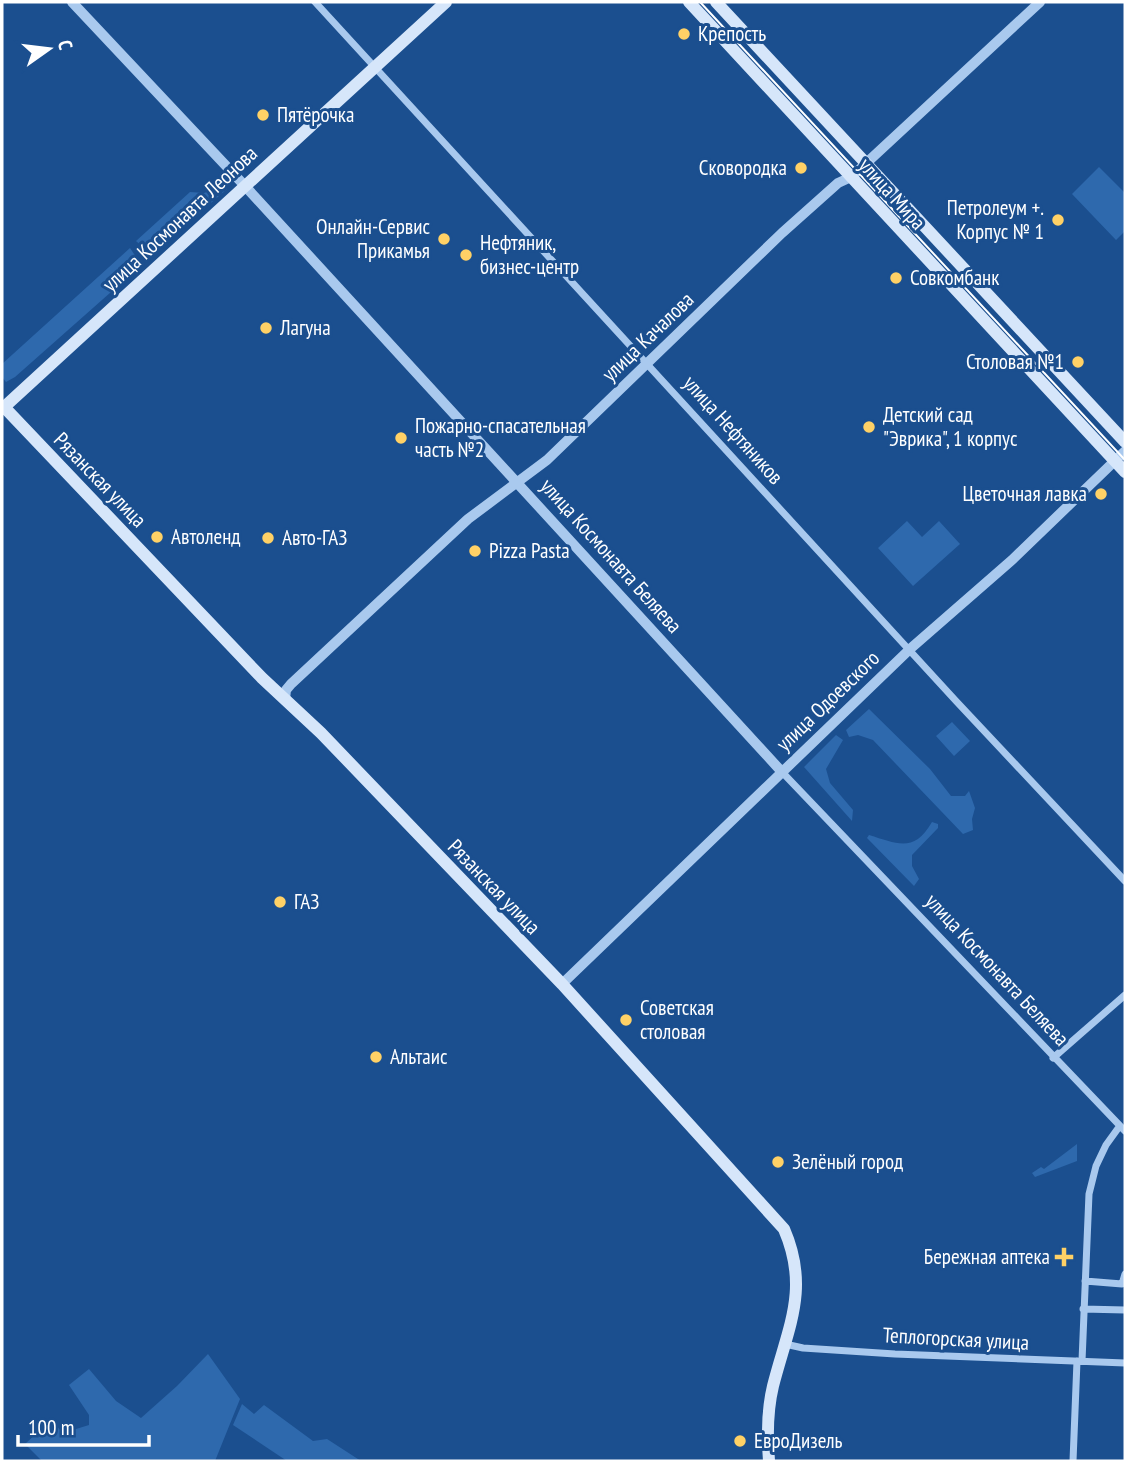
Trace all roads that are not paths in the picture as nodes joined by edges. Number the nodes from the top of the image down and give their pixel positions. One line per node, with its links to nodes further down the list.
1 (72, 2): 10 (street, улица Космонавта Беляева)
2 (315, 2): 7 (street, улица Нефтяников)
3 (446, 2): 7 (main road, улица Космонавта Леонова)
4 (689, 2): 9 (main road, улица Мира)
5 (716, 2): 8 (main road, улица Мира)
6 (1040, 2): 8 (street, улица Качалова)
7 (374, 67): 10 (main road, улица Космонавта Леонова); 11 (street, улица Нефтяников)
8 (866, 163): 9 (street, улица Качалова); 13 (main road, улица Мира)
9 (851, 177): 11 (street, улица Качалова); 15 (main road, улица Мира)
10 (244, 186): 12 (main road, улица Космонавта Леонова); 17 (street, улица Космонавта Беляева)
11 (649, 363): 17 (street, улица Качалова); 18 (street, улица Нефтяников)
12 (3, 408): 19 (main road, Рязанская улица)
13 (1125, 442)
14 (1125, 451): 15 (street, улица Одоевского)
15 (1115, 461): 16 (main road, улица Мира); 18 (street, улица Одоевского)
16 (1125, 472)
17 (517, 482): 19 (street, улица Качалова); 20 (street, улица Космонавта Беляева)
18 (910, 649): 20 (street, улица Одоевского); 21 (street, улица Нефтяников)
19 (285, 699): 22 (main road, Рязанская улица)
20 (782, 772): 22 (street, улица Одоевского); 24 (street, улица Космонавта Беляева)
21 (1125, 881)
22 (562, 984): 30 (main road, Рязанская улица)
23 (1125, 995): 24 (street)
24 (1054, 1058): 25 (street, улица Космонавта Беляева)
25 (1122, 1129): 27 (street)
26 (1125, 1274): 27 (street)
27 (1084, 1281): 28 (street)
28 (1083, 1309): 29 (street); 31 (street)
29 (1125, 1310)
30 (785, 1345): 31 (street, Теплогорская улица); 33 (main road, Рязанская улица)
31 (1079, 1361): 32 (street, Теплогорская улица); 34 (street)
32 (1125, 1363)
33 (769, 1461)
34 (1073, 1461)

